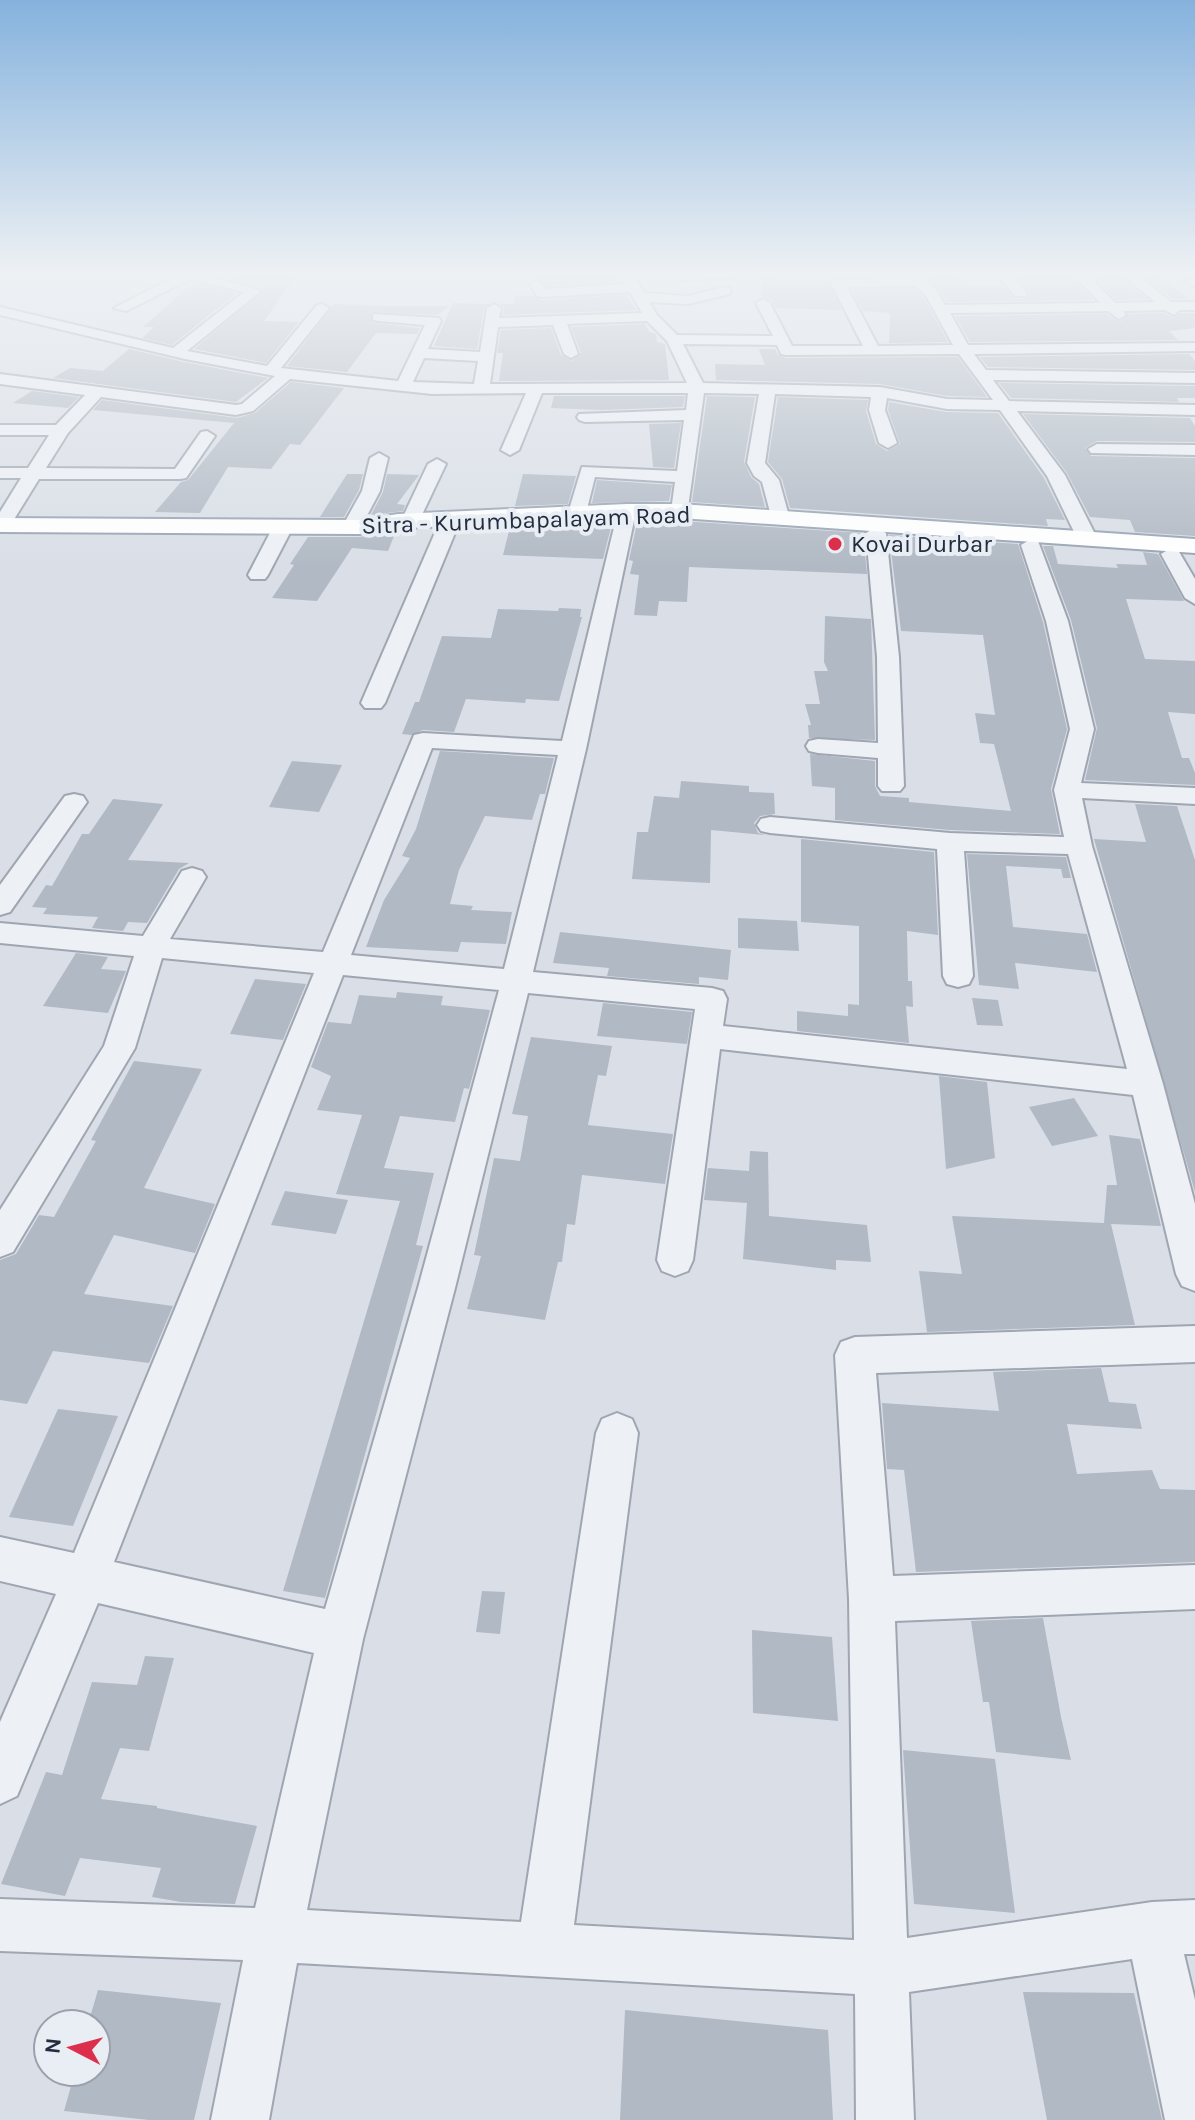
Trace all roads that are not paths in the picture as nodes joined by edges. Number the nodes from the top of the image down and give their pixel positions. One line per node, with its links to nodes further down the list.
1 (279, 372): 11 (street); 16 (street)
2 (410, 372): 11 (street)
3 (484, 372): 13 (street)
4 (689, 372): 12 (street)
5 (979, 372): 7 (street)
6 (1166, 372): 8 (street)
7 (981, 375): 8 (street); 18 (street)
8 (1170, 377): 9 (street); 19 (street)
9 (1195, 378)
10 (0, 379): 16 (street)
11 (404, 385): 13 (street)
12 (697, 388): 14 (street); 15 (street); 20 (street)
13 (481, 390): 14 (street)
14 (535, 390): 27 (street)
15 (768, 390): 17 (street); 37 (street)
16 (97, 392): 22 (street)
17 (880, 392): 18 (street); 25 (street)
18 (1002, 404): 19 (street); 44 (street)
19 (1194, 412)
20 (693, 415): 21 (street); 33 (street)
21 (585, 417)
22 (61, 430): 23 (street); 32 (street)
23 (2, 433)
24 (207, 436): 32 (street)
25 (888, 443)
26 (1097, 449): 28 (street)
27 (510, 450)
28 (1195, 450)
29 (379, 458): 41 (street)
30 (437, 464): 38 (street)
31 (0, 473): 32 (street)
32 (31, 474): 39 (street)
33 (685, 477): 34 (street); 35 (street)
34 (680, 511): 36 (main road, Sitra - Kurumbapalayam Road); 37 (main road, Sitra - Kurumbapalayam Road)
35 (577, 513): 36 (main road, Sitra - Kurumbapalayam Road); 38 (main road, Sitra - Kurumbapalayam Road)
36 (626, 516): 42 (main road); 43 (main road); 52 (street)
37 (780, 516): 44 (main road, Sitra - Kurumbapalayam Road)
38 (410, 521): 41 (main road, Sitra - Kurumbapalayam Road)
39 (0, 525): 40 (main road, Sitra - Kurumbapalayam Road)
40 (283, 527): 41 (main road, Sitra - Kurumbapalayam Road); 48 (street)
41 (356, 527): 42 (main road)
42 (447, 528): 50 (street)
43 (876, 533): 45 (main road); 53 (street)
44 (1087, 538): 46 (main road, Sitra - Kurumbapalayam Road)
45 (1031, 545): 47 (main road); 55 (street)
46 (1195, 546)
47 (1183, 555): 49 (street)
48 (258, 575)
49 (1195, 598)
50 (373, 703)
51 (818, 746): 53 (street)
52 (574, 749): 65 (street); 67 (street)
53 (890, 751): 54 (street)
54 (891, 786)
55 (1067, 790): 57 (street); 60 (street)
56 (74, 802): 62 (street)
57 (1192, 803)
58 (770, 825): 59 (street)
59 (950, 842): 60 (street); 66 (street)
60 (1079, 846): 69 (street)
61 (192, 877): 64 (street)
62 (0, 905)
63 (0, 933): 64 (street)
64 (151, 947): 65 (street); 70 (street)
65 (332, 963): 67 (street); 76 (street)
66 (958, 976)
67 (516, 980): 68 (street); 79 (street)
68 (706, 1036): 69 (street); 71 (street)
69 (1147, 1084): 72 (street)
70 (0, 1241)
71 (675, 1260)
72 (1195, 1274)
73 (1195, 1344): 78 (street)
74 (617, 1433): 84 (street)
75 (0, 1559): 76 (street)
76 (86, 1578): 79 (street); 80 (street)
77 (1195, 1587): 78 (street)
78 (872, 1599): 85 (street)
79 (341, 1636): 83 (street)
80 (0, 1779)
81 (0, 1925): 83 (street)
82 (1173, 1928): 85 (street); 88 (street)
83 (273, 1935): 84 (street); 86 (street)
84 (544, 1950): 85 (street)
85 (882, 1969): 87 (street)
86 (240, 2120)
87 (885, 2120)
88 (1194, 2120)

